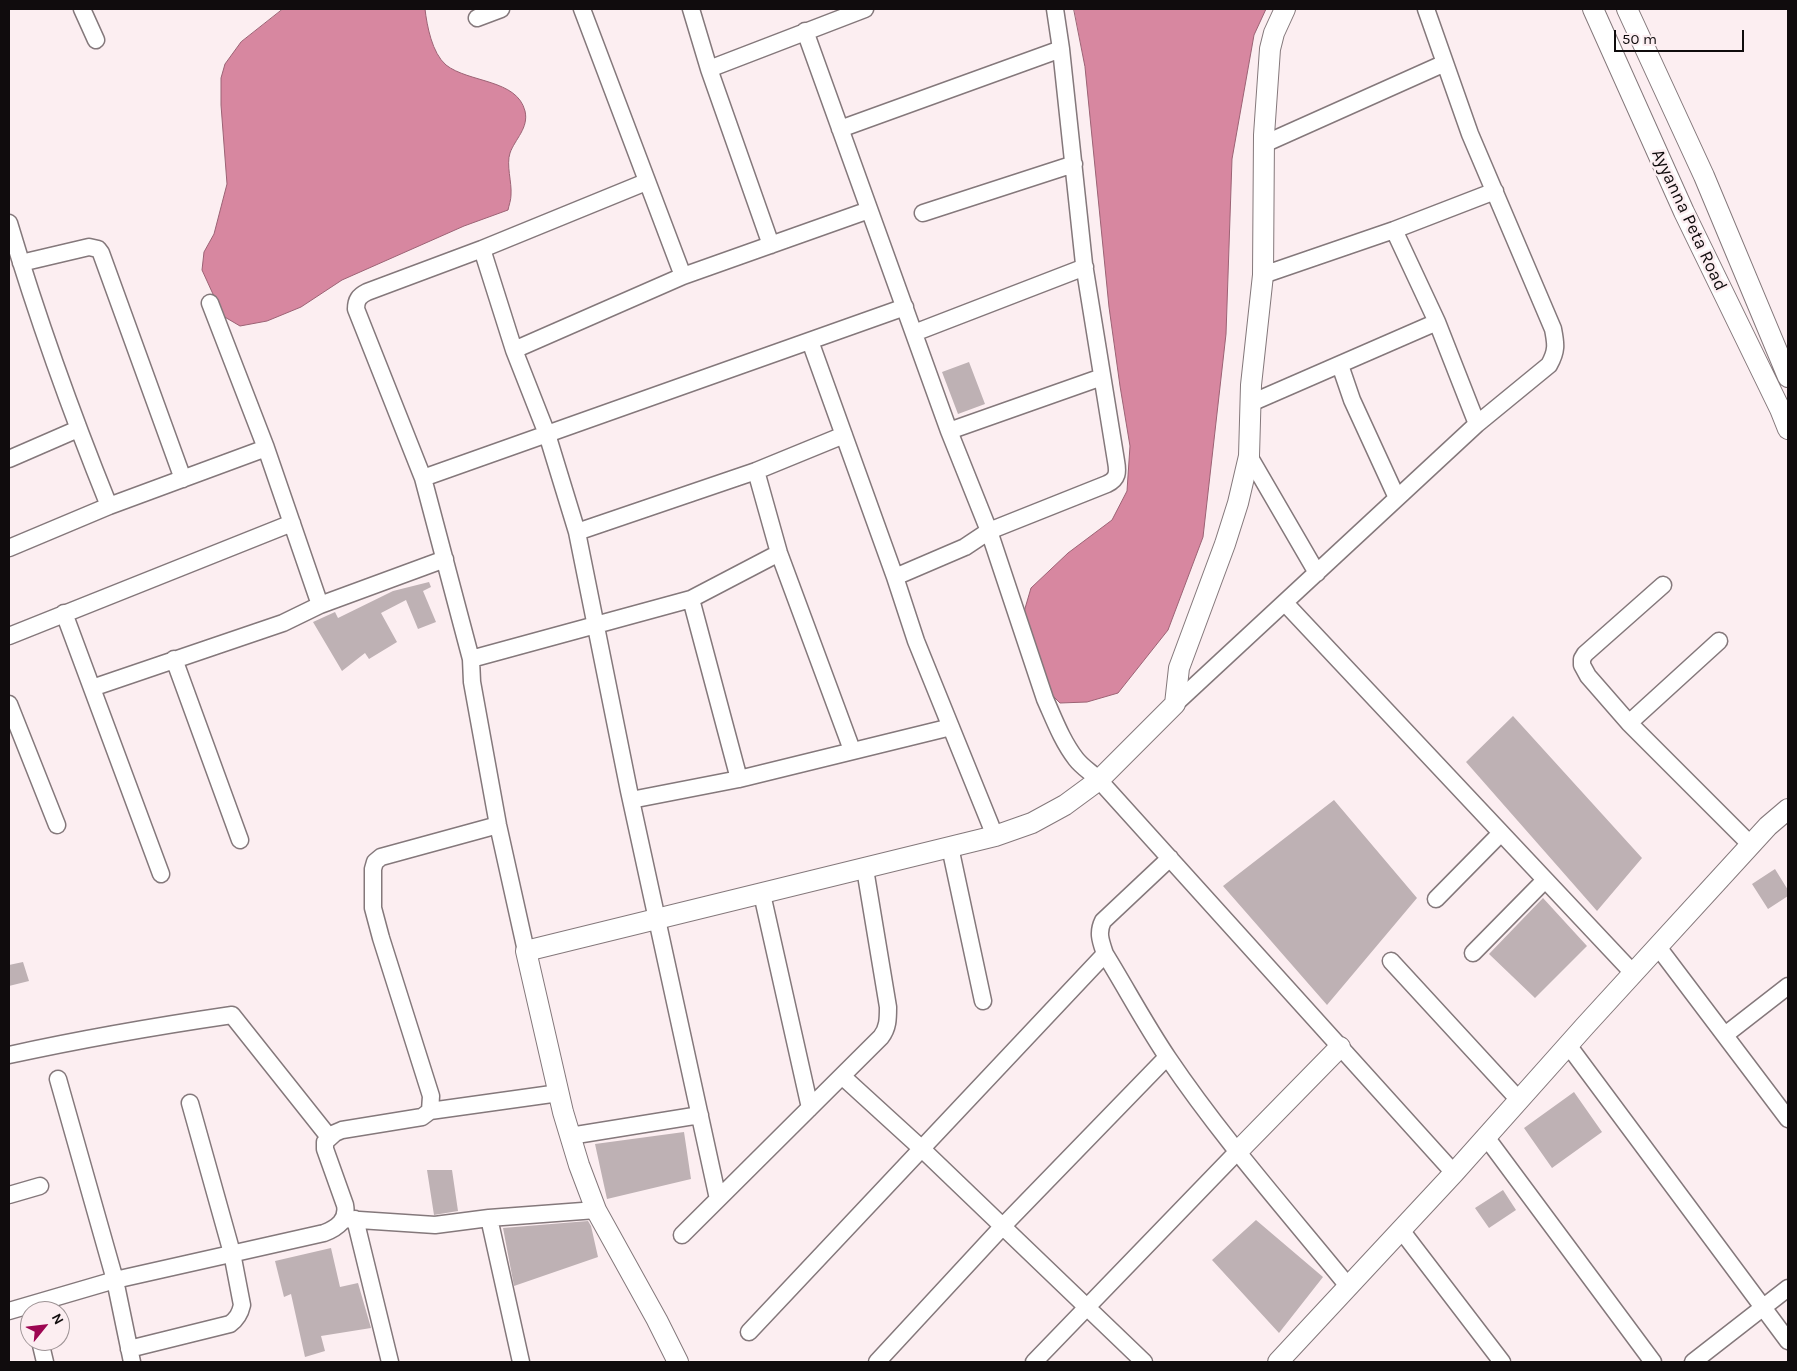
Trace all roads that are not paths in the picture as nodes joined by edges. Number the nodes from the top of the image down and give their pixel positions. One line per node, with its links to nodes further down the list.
1 (82, 9): 13 (street)
2 (501, 9): 11 (street)
3 (582, 9): 20 (street)
4 (690, 9): 16 (street)
5 (865, 9): 12 (street)
6 (1055, 9): 14 (street)
7 (1285, 9): 18 (street)
8 (1426, 9): 15 (street)
9 (1594, 9): 44 (street, Ayyanna Peta Road)
10 (1627, 9): 40 (street)
11 (477, 18)
12 (805, 31): 16 (street); 17 (street)
13 (96, 40)
14 (1061, 49): 17 (street); 19 (street)
15 (1445, 63): 18 (street); 21 (street)
16 (709, 69): 26 (street)
17 (840, 129): 22 (street)
18 (1264, 144): 30 (street)
19 (1074, 164): 23 (street); 29 (street)
20 (646, 182): 27 (street); 31 (street)
21 (1495, 191): 25 (street); 42 (street)
22 (869, 210): 26 (street); 33 (street)
23 (923, 213)
24 (9, 223): 28 (street)
25 (1394, 230): 30 (street); 34 (street)
26 (771, 245): 31 (street)
27 (482, 249): 37 (street); 52 (street)
28 (21, 263): 43 (street); 53 (street)
29 (1085, 267): 35 (street); 39 (street)
30 (1263, 275): 41 (street)
31 (683, 276): 37 (street)
32 (210, 303): 48 (street)
33 (904, 307): 35 (street); 36 (street)
34 (1437, 322): 38 (street); 42 (street)
35 (914, 333): 45 (street)
36 (810, 341): 46 (street); 47 (street)
37 (514, 350): 46 (street)
38 (1340, 365): 41 (street); 54 (street)
39 (1102, 376): 45 (street); 57 (street)
40 (1788, 377)
41 (1251, 403): 49 (street)
42 (1477, 424): 54 (street)
43 (78, 429): 50 (street); 55 (street)
44 (1788, 429)
45 (950, 431): 57 (street)
46 (547, 434): 52 (street); 58 (street)
47 (844, 435): 51 (street); 63 (street)
48 (266, 448): 53 (street); 56 (street)
49 (1249, 456): 62 (street); 76 (street)
50 (9, 459)
51 (756, 471): 58 (street); 60 (street)
52 (423, 478): 61 (street)
53 (183, 479): 55 (street)
54 (1397, 498): 62 (street)
55 (109, 506): 59 (street)
56 (292, 524): 67 (street); 68 (street)
57 (989, 531): 63 (street); 81 (street)
58 (577, 532): 69 (street)
59 (9, 548)
60 (779, 553): 65 (street); 79 (street)
61 (445, 558): 67 (street); 73 (street)
62 (1317, 573): 66 (street)
63 (895, 577): 78 (street)
64 (1664, 585): 77 (street)
65 (692, 599): 69 (street); 80 (street)
66 (1285, 603): 76 (street); 86 (street)
67 (320, 605): 72 (street)
68 (64, 613): 70 (street); 74 (street)
69 (596, 624): 73 (street); 82 (street)
70 (9, 636)
71 (1719, 641): 77 (street)
72 (174, 659): 74 (street); 88 (street)
73 (471, 659): 84 (street)
74 (92, 688): 93 (street)
75 (9, 704): 85 (street)
76 (1175, 704): 81 (street)
77 (1629, 723): 89 (street)
78 (951, 726): 79 (street); 87 (street)
79 (852, 750): 80 (street)
80 (739, 778): 82 (street)
81 (1099, 780): 87 (street); 91 (street)
82 (631, 800): 97 (street)
83 (1788, 809): 89 (street)
84 (498, 824): 99 (street); 117 (street)
85 (57, 825)
86 (1501, 833): 94 (street); 96 (street)
87 (995, 836): 90 (street)
88 (240, 840)
89 (1751, 845): 98 (street)
90 (950, 847): 92 (street); 105 (street)
91 (1170, 858): 101 (street); 108 (street)
92 (865, 868): 95 (street); 111 (street)
93 (161, 874)
94 (1545, 880): 100 (street); 103 (street)
95 (762, 894): 97 (street); 116 (street)
96 (1436, 899)
97 (657, 920): 99 (street); 118 (street)
98 (1658, 947): 103 (street); 106 (street)
99 (526, 951): 113 (street)
100 (1473, 953)
101 (1105, 954): 110 (street); 123 (street)
102 (1391, 961): 114 (street)
103 (1633, 973): 107 (street)
104 (1788, 986): 106 (street)
105 (983, 1001)
106 (1725, 1035): 119 (street)
107 (1568, 1045): 114 (street); 141 (street)
108 (1340, 1046): 124 (street); 125 (street)
109 (9, 1055): 121 (street)
110 (1167, 1057): 124 (street); 132 (street)
111 (842, 1076): 116 (street); 123 (street)
112 (58, 1079): 136 (street)
113 (559, 1093): 117 (street); 120 (street)
114 (1519, 1100): 122 (street)
115 (190, 1103): 135 (street)
116 (810, 1108): 128 (street)
117 (430, 1111): 121 (street)
118 (700, 1115): 120 (street); 128 (street)
119 (1788, 1119)
120 (570, 1136): 129 (street)
121 (329, 1137): 131 (street)
122 (1486, 1137): 125 (street); 153 (street)
123 (922, 1149): 132 (street); 142 (street)
124 (1238, 1151): 137 (street); 140 (street)
125 (1454, 1173): 133 (street)
126 (40, 1186): 127 (street)
127 (9, 1195)
128 (718, 1199): 134 (street)
129 (596, 1210): 130 (street); 148 (street)
130 (489, 1218): 131 (street); 147 (street)
131 (350, 1219): 135 (street); 146 (street)
132 (1002, 1227): 140 (street); 149 (street)
133 (1401, 1230): 137 (street); 145 (street)
134 (682, 1235)
135 (232, 1253): 136 (street); 144 (street)
136 (115, 1280): 139 (street); 144 (street)
137 (1348, 1286): 152 (street)
138 (1788, 1288): 141 (street)
139 (53, 1301)
140 (1086, 1308): 150 (street); 151 (street)
141 (1762, 1308): 143 (street); 154 (street)
142 (749, 1332)
143 (1788, 1341)
144 (131, 1356)
145 (1496, 1360)
146 (390, 1362)
147 (521, 1362)
148 (678, 1362)
149 (877, 1362)
150 (1034, 1362)
151 (1144, 1362)
152 (1278, 1362)
153 (1654, 1362)
154 (1693, 1362)

